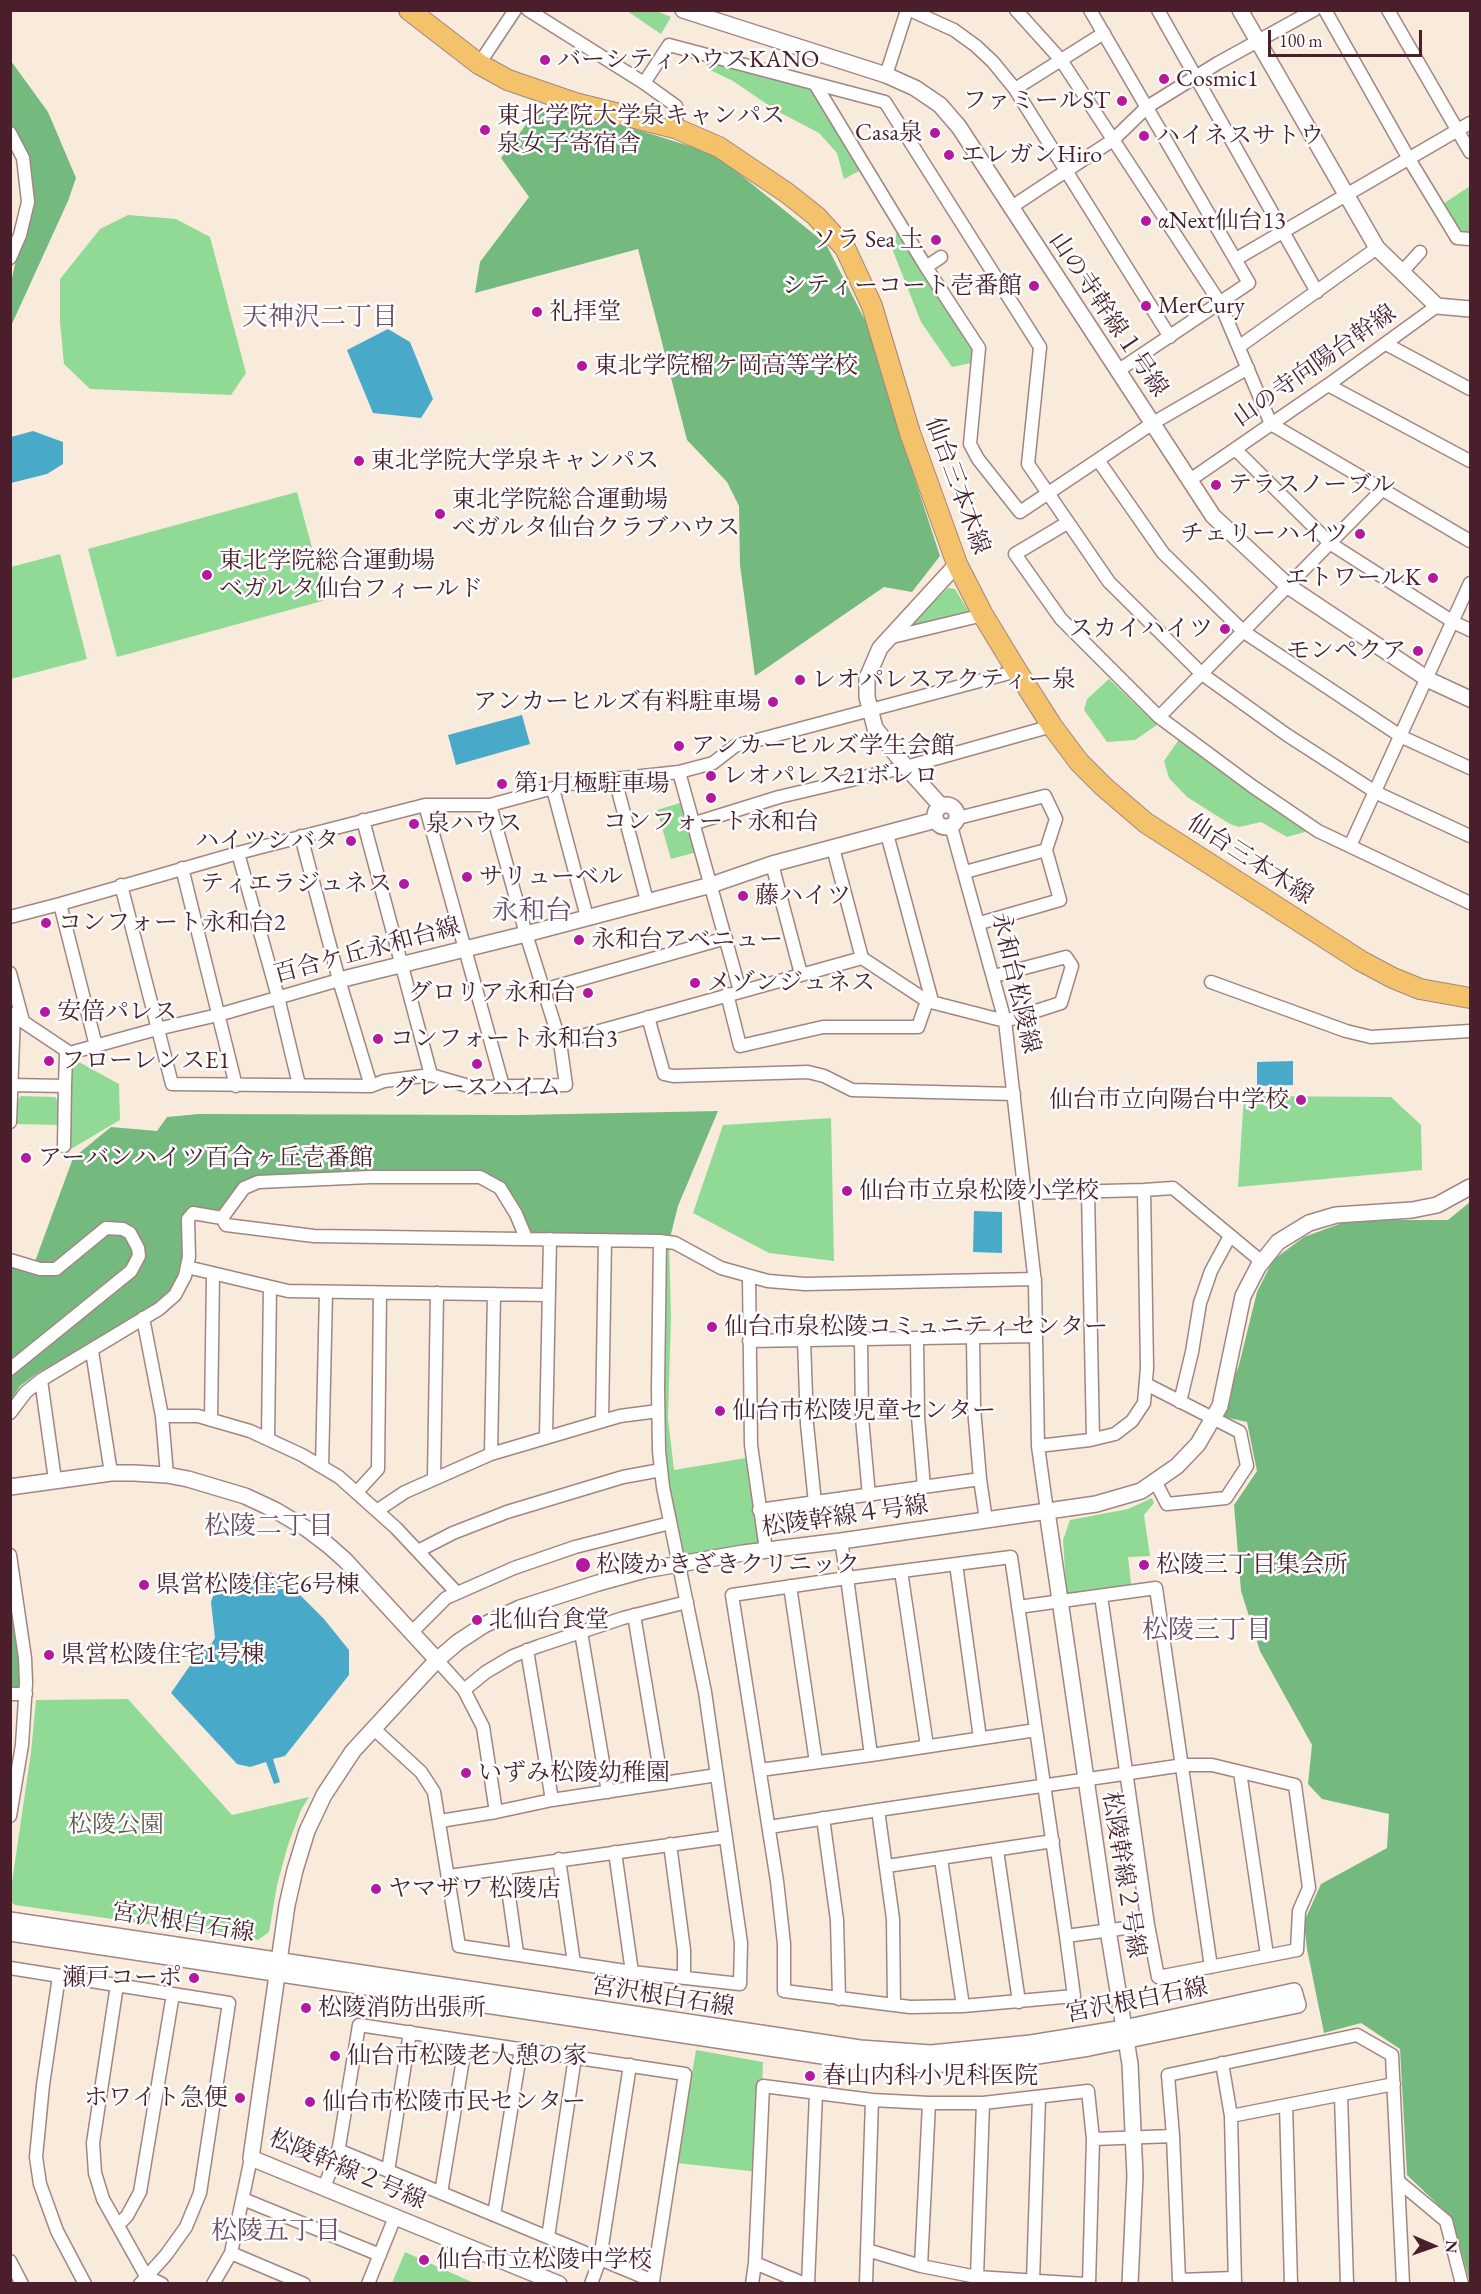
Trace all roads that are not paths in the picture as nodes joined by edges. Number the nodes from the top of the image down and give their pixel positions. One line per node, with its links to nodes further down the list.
1 (409, 10): 17 (main road, 仙台三本木線)
2 (515, 10): 17 (street)
3 (528, 10): 20 (street)
4 (683, 10): 13 (street, 山の寺幹線１号線)
5 (908, 10): 18 (street); 22 (street)
6 (1017, 10): 16 (street)
7 (1090, 10): 14 (street)
8 (1158, 10): 19 (street)
9 (1240, 10): 15 (street)
10 (1314, 10): 15 (street)
11 (1325, 10): 30 (street)
12 (1388, 10): 26 (street)
13 (700, 13): 18 (street, 山の寺幹線１号線)
14 (1104, 33): 16 (street); 23 (street)
15 (1257, 42): 19 (street); 34 (street)
16 (1061, 60): 22 (street); 28 (street)
17 (479, 64): 25 (main road, 仙台三本木線)
18 (886, 75): 35 (street, 山の寺幹線１号線)
19 (1195, 77): 23 (street); 36 (street)
20 (644, 83): 21 (street); 25 (street)
21 (815, 84): 44 (street); 64 (street)
22 (1015, 89): 31 (street)
23 (1147, 107): 28 (street); 43 (street)
24 (1470, 123): 26 (street)
25 (675, 128): 68 (main road, 仙台三本木線)
26 (1458, 130): 29 (street); 30 (street)
27 (10, 133): 33 (street)
28 (1113, 140): 31 (street); 47 (street)
29 (1470, 152)
30 (1409, 159): 34 (street); 38 (street)
31 (1066, 170): 35 (street); 50 (street)
32 (10, 173): 33 (street)
33 (25, 176): 37 (street)
34 (1346, 196): 36 (street); 39 (street)
35 (1010, 208): 54 (street, 山の寺幹線１号線)
36 (1283, 232): 43 (street); 46 (street)
37 (15, 234): 42 (street)
38 (1470, 239)
39 (1377, 248): 45 (street); 46 (street)
40 (1420, 252): 45 (street)
41 (941, 256): 44 (street)
42 (10, 258)
43 (1236, 259): 47 (street)
44 (926, 267): 64 (street)
45 (1402, 272): 48 (street)
46 (1317, 292): 52 (street)
47 (1220, 303): 50 (street); 52 (street)
48 (1437, 306): 49 (street); 51 (street, 山の寺向陽台幹線)
49 (1470, 309)
50 (1170, 337): 54 (street)
51 (1386, 344): 55 (street, 山の寺向陽台幹線); 56 (street)
52 (1240, 346): 53 (street)
53 (1248, 368): 57 (street); 58 (street)
54 (1119, 370): 57 (street, 山の寺幹線１号線)
55 (1328, 385): 58 (street, 山の寺向陽台幹線); 61 (street)
56 (1470, 389)
57 (1153, 423): 60 (street); 62 (street, 山の寺幹線１号線)
58 (1271, 424): 59 (street, 山の寺向陽台幹線); 63 (street)
59 (1236, 450): 62 (street, 山の寺向陽台幹線); 67 (street)
60 (1098, 460): 64 (street); 74 (street)
61 (1470, 461)
62 (1190, 480): 70 (street, 山の寺幹線１号線)
63 (1383, 489): 66 (street); 67 (street)
64 (1048, 494): 65 (street)
65 (1067, 523): 77 (street); 81 (street)
66 (1470, 541)
67 (1331, 544): 70 (street); 72 (street)
68 (957, 564): 71 (main road, 仙台三本木線); 75 (street)
69 (1470, 583): 72 (street)
70 (1288, 586): 74 (street); 78 (street, 山の寺幹線１号線)
71 (983, 615): 75 (street); 76 (main road, 仙台三本木線)
72 (1453, 621): 73 (street); 78 (street)
73 (1470, 630)
74 (1244, 632): 77 (street); 83 (street)
75 (888, 638): 80 (street)
76 (1017, 671): 80 (street); 82 (main road, 仙台三本木線)
77 (1202, 674): 81 (street); 89 (street)
78 (1426, 678): 79 (street, 山の寺幹線１号線); 83 (street)
79 (1470, 699)
80 (869, 711): 84 (street); 86 (street)
81 (1159, 717): 99 (street)
82 (1052, 726): 84 (street); 128 (main road, 仙台三本木線)
83 (1400, 736): 85 (street); 89 (street)
84 (906, 767): 92 (street); 95 (street)
85 (1470, 768)
86 (679, 772): 87 (street); 95 (street)
87 (615, 779): 88 (street); 108 (street)
88 (553, 789): 91 (street); 112 (street)
89 (1374, 791): 98 (street); 99 (street)
90 (425, 805): 91 (street); 93 (street); 116 (street)
91 (490, 805): 114 (street)
92 (939, 813): 94 (street); 96 (street, 百合ケ丘永和台線)
93 (363, 820): 97 (street); 118 (street)
94 (955, 822): 101 (street); 105 (street, 永和台松陵線)
95 (692, 824): 107 (street)
96 (887, 834): 100 (street, 百合ケ丘永和台線); 129 (street)
97 (301, 836): 102 (street); 122 (street)
98 (1470, 837)
99 (1350, 846): 109 (street)
100 (833, 848): 103 (street, 百合ケ丘永和台線); 117 (street)
101 (1046, 850): 105 (street); 113 (street)
102 (238, 853): 104 (street); 127 (street)
103 (772, 864): 107 (street, 百合ケ丘永和台線); 120 (street)
104 (182, 868): 106 (street); 130 (street)
105 (965, 872): 113 (street, 永和台松陵線)
106 (121, 885): 110 (street); 134 (street)
107 (711, 885): 108 (street, 百合ケ丘永和台線); 115 (street)
108 (647, 901): 112 (street, 百合ケ丘永和台線)
109 (1470, 903)
110 (60, 904): 111 (street); 137 (street)
111 (10, 916)
112 (587, 917): 114 (street, 百合ケ丘永和台線)
113 (980, 923): 121 (street, 永和台松陵線)
114 (526, 934): 116 (street, 百合ケ丘永和台線); 124 (street)
115 (726, 938): 124 (street); 125 (street)
116 (465, 949): 118 (street, 百合ケ丘永和台線); 145 (street)
117 (862, 958): 120 (street); 129 (street)
118 (400, 964): 122 (street, 百合ケ丘永和台線); 139 (street)
119 (10, 973): 131 (street)
120 (801, 974): 125 (street)
121 (994, 976): 133 (street, 永和台松陵線); 133 (street)
122 (339, 980): 127 (street, 百合ケ丘永和台線); 144 (street)
123 (1211, 982): 135 (street)
124 (543, 990): 136 (street)
125 (740, 991): 126 (street)
126 (727, 994): 129 (street); 132 (street)
127 (278, 997): 130 (street, 百合ケ丘永和台線); 141 (street)
128 (1470, 998)
129 (929, 1001): 133 (street)
130 (218, 1015): 134 (street, 百合ケ丘永和台線); 143 (street)
131 (16, 1016): 138 (street); 140 (street)
132 (648, 1017): 136 (street); 146 (street)
133 (1005, 1021): 146 (street, 永和台松陵線)
134 (157, 1029): 137 (street, 百合ケ丘永和台線); 143 (street)
135 (1470, 1031)
136 (560, 1042): 145 (street)
137 (96, 1046): 138 (street, 百合ケ丘永和台線)
138 (70, 1053): 142 (street)
139 (431, 1075): 144 (street); 145 (street)
140 (11, 1085): 142 (street); 147 (street)
141 (299, 1085): 143 (street); 144 (street)
142 (65, 1086): 148 (street)
143 (236, 1086)
144 (371, 1086)
145 (504, 1086)
146 (1014, 1094): 152 (street, 永和台松陵線)
147 (10, 1122)
148 (64, 1146)
149 (1470, 1187): 160 (street, 松陵幹線４号線)
150 (1144, 1190): 151 (street); 154 (street); 181 (street)
151 (1088, 1192): 152 (street); 191 (street)
152 (1025, 1193): 164 (street, 永和台松陵線)
153 (222, 1218): 155 (street); 155 (street); 161 (street)
154 (1230, 1236): 160 (street); 182 (street)
155 (526, 1238): 156 (street)
156 (550, 1239): 157 (street); 170 (street)
157 (605, 1240): 158 (street); 188 (street)
158 (660, 1241): 163 (street); 183 (street)
159 (10, 1260): 179 (street)
160 (1262, 1262): 186 (street, 松陵幹線４号線)
161 (187, 1267): 162 (street); 171 (street)
162 (213, 1274): 165 (street); 187 (street)
163 (749, 1276): 164 (street); 177 (street)
164 (1035, 1279): 172 (street, 永和台松陵線)
165 (270, 1287): 166 (street); 190 (street)
166 (326, 1292): 167 (street); 194 (street)
167 (380, 1293): 168 (street); 204 (street)
168 (436, 1293): 169 (street); 198 (street)
169 (494, 1294): 170 (street); 193 (street)
170 (548, 1295): 189 (street)
171 (143, 1318): 178 (street); 185 (street)
172 (1036, 1336): 173 (street); 192 (street, 永和台松陵線)
173 (973, 1337): 174 (street); 199 (street)
174 (917, 1338): 175 (street); 203 (street)
175 (861, 1339): 176 (street); 205 (street)
176 (804, 1340): 177 (street); 206 (street)
177 (749, 1341): 208 (street)
178 (92, 1351): 180 (street); 196 (street)
179 (10, 1369)
180 (41, 1380): 184 (street); 200 (street)
181 (1146, 1384): 182 (street); 191 (street)
182 (1180, 1402): 186 (street)
183 (658, 1411): 188 (street); 195 (street)
184 (10, 1413)
185 (162, 1416): 187 (street); 197 (street)
186 (1213, 1418): 201 (street, 松陵幹線４号線); 201 (street)
187 (211, 1419): 190 (street)
188 (602, 1421): 189 (street)
189 (546, 1437): 193 (street)
190 (268, 1439): 194 (street)
191 (1093, 1439): 192 (street)
192 (1038, 1446): 209 (street, 永和台松陵線)
193 (491, 1454): 198 (street)
194 (322, 1467): 204 (street)
195 (661, 1470): 211 (street); 214 (street)
196 (111, 1473): 197 (street); 200 (street)
197 (167, 1475): 228 (street)
198 (434, 1478): 207 (street)
199 (980, 1479): 203 (street); 210 (street)
200 (55, 1480): 202 (street)
201 (1155, 1481): 209 (street, 松陵幹線４号線)
202 (10, 1487)
203 (924, 1487): 205 (street)
204 (357, 1492): 207 (street)
205 (869, 1496): 206 (street)
206 (815, 1503): 208 (street)
207 (378, 1510): 214 (street)
208 (759, 1510): 213 (street)
209 (1047, 1511): 210 (street, 松陵幹線４号線); 223 (street, 松陵幹線２号線)
210 (986, 1520): 212 (street, 松陵幹線４号線)
211 (670, 1524): 216 (street); 221 (street)
212 (841, 1541): 213 (street, 松陵幹線４号線); 219 (street)
213 (766, 1550): 216 (street, 松陵幹線４号線)
214 (418, 1551): 221 (street)
215 (10, 1555): 232 (street)
216 (680, 1564): 224 (street); 230 (street, 松陵幹線４号線)
217 (956, 1564): 218 (street); 225 (street); 236 (street)
218 (901, 1571): 219 (street); 237 (street)
219 (847, 1578): 220 (street); 238 (street)
220 (790, 1587): 239 (street); 241 (street)
221 (457, 1593): 228 (street)
222 (1101, 1596): 223 (street); 240 (street); 243 (street)
223 (1060, 1601): 225 (street); 245 (street, 松陵幹線２号線)
224 (687, 1602): 226 (street); 244 (street)
225 (1018, 1607): 235 (street)
226 (634, 1615): 227 (street); 246 (street)
227 (580, 1632): 229 (street); 248 (street)
228 (411, 1633): 230 (street)
229 (527, 1650): 231 (street); 249 (street)
230 (437, 1660): 231 (street); 234 (street, 松陵幹線４号線)
231 (465, 1690): 251 (street)
232 (26, 1694): 233 (street); 252 (street)
233 (10, 1695)
234 (374, 1729): 254 (street); 275 (street, 松陵幹線４号線)
235 (1036, 1730): 236 (street); 247 (street)
236 (980, 1738): 237 (street)
237 (927, 1746): 238 (street)
238 (871, 1755): 239 (street)
239 (816, 1762): 241 (street)
240 (1181, 1765): 242 (street); 243 (street); 274 (street)
241 (760, 1770): 255 (street)
242 (1240, 1772): 272 (street); 272 (street)
243 (1127, 1773): 245 (street); 267 (street)
244 (717, 1775): 246 (street); 256 (street)
245 (1086, 1780): 247 (street); 268 (street, 松陵幹線２号線)
246 (663, 1783): 248 (street)
247 (1045, 1785): 250 (street); 257 (street)
248 (608, 1792): 249 (street)
249 (552, 1800): 251 (street)
250 (878, 1810): 253 (street); 263 (street)
251 (496, 1812): 254 (street)
252 (10, 1816)
253 (823, 1818): 255 (street); 282 (street)
254 (440, 1821): 265 (street)
255 (769, 1827): 282 (street)
256 (726, 1837): 258 (street); 279 (street)
257 (1053, 1841): 259 (street); 270 (street)
258 (670, 1844): 260 (street); 279 (street)
259 (997, 1850): 262 (street); 283 (street)
260 (615, 1852): 261 (street); 277 (street)
261 (559, 1859): 264 (street); 273 (street)
262 (942, 1859): 263 (street); 286 (street)
263 (886, 1866): 285 (street)
264 (505, 1868): 265 (street); 271 (street)
265 (449, 1876): 271 (street)
266 (10, 1920): 275 (street, 宮沢根白石線)
267 (1148, 1925): 268 (street); 274 (street)
268 (1108, 1930): 270 (street); 288 (street, 松陵幹線２号線)
269 (10, 1933): 275 (street)
270 (1066, 1936): 283 (street)
271 (517, 1953): 273 (street)
272 (1267, 1955): 274 (street)
273 (574, 1963): 277 (street)
274 (1211, 1966)
275 (278, 1967): 288 (street); 307 (street, 松陵幹線２号線)
276 (10, 1968): 278 (street)
277 (632, 1972): 279 (street)
278 (59, 1976): 280 (street); 329 (street)
279 (684, 1978)
280 (117, 1985): 281 (street); 315 (street)
281 (173, 1994): 315 (street); 325 (street)
282 (839, 1999): 285 (street)
283 (1018, 2002): 286 (street)
284 (1298, 2005): 288 (street)
285 (894, 2006): 286 (street)
286 (963, 2006)
287 (410, 2032): 289 (street); 306 (street); 308 (street)
288 (1125, 2035): 304 (street, 松陵幹線２号線)
289 (466, 2041): 290 (street); 311 (street)
290 (521, 2049): 291 (street); 313 (street)
291 (575, 2057): 293 (street); 316 (street)
292 (1222, 2063): 294 (street); 302 (street); 303 (street)
293 (630, 2065): 320 (street); 320 (street)
294 (1394, 2084): 296 (street); 309 (street)
295 (816, 2092): 298 (street); 322 (street); 337 (street)
296 (1341, 2094): 301 (street); 342 (street)
297 (1039, 2098): 300 (street); 305 (street); 326 (street)
298 (872, 2100): 299 (street); 317 (street)
299 (929, 2103): 300 (street); 323 (street)
300 (983, 2103): 324 (street)
301 (1286, 2105): 302 (street); 341 (street)
302 (1231, 2116): 327 (street)
303 (1173, 2136): 304 (street); 327 (street)
304 (1133, 2137): 305 (street); 340 (street, 松陵幹線２号線)
305 (1093, 2139): 339 (street)
306 (338, 2150): 308 (street); 310 (street)
307 (251, 2158): 310 (street, 松陵幹線２号線); 312 (street)
308 (388, 2171): 311 (street)
309 (1398, 2181): 343 (street); 344 (street)
310 (324, 2187): 314 (street, 松陵幹線２号線)
311 (441, 2193): 313 (street)
312 (243, 2199): 318 (street); 319 (street)
313 (494, 2215): 316 (street)
314 (395, 2217): 319 (street); 334 (street, 松陵幹線２号線)
315 (118, 2225): 325 (street)
316 (548, 2237): 320 (street)
317 (867, 2250): 323 (street); 338 (street)
318 (231, 2253): 331 (street); 332 (street)
319 (380, 2255): 333 (street)
320 (600, 2259): 335 (street)
321 (10, 2261): 328 (street)
322 (755, 2263): 336 (street); 337 (street)
323 (921, 2265): 324 (street)
324 (977, 2277): 326 (street)
325 (143, 2280): 330 (street)
326 (1033, 2281): 339 (street)
327 (1235, 2281)
328 (22, 2283)
329 (85, 2283)
330 (162, 2283)
331 (213, 2283)
332 (304, 2283)
333 (368, 2283)
334 (559, 2283)
335 (591, 2283)
336 (752, 2283)
337 (807, 2283)
338 (866, 2283)
339 (1087, 2283)
340 (1130, 2283)
341 (1291, 2283)
342 (1347, 2283)
343 (1403, 2283)
344 (1462, 2283)

